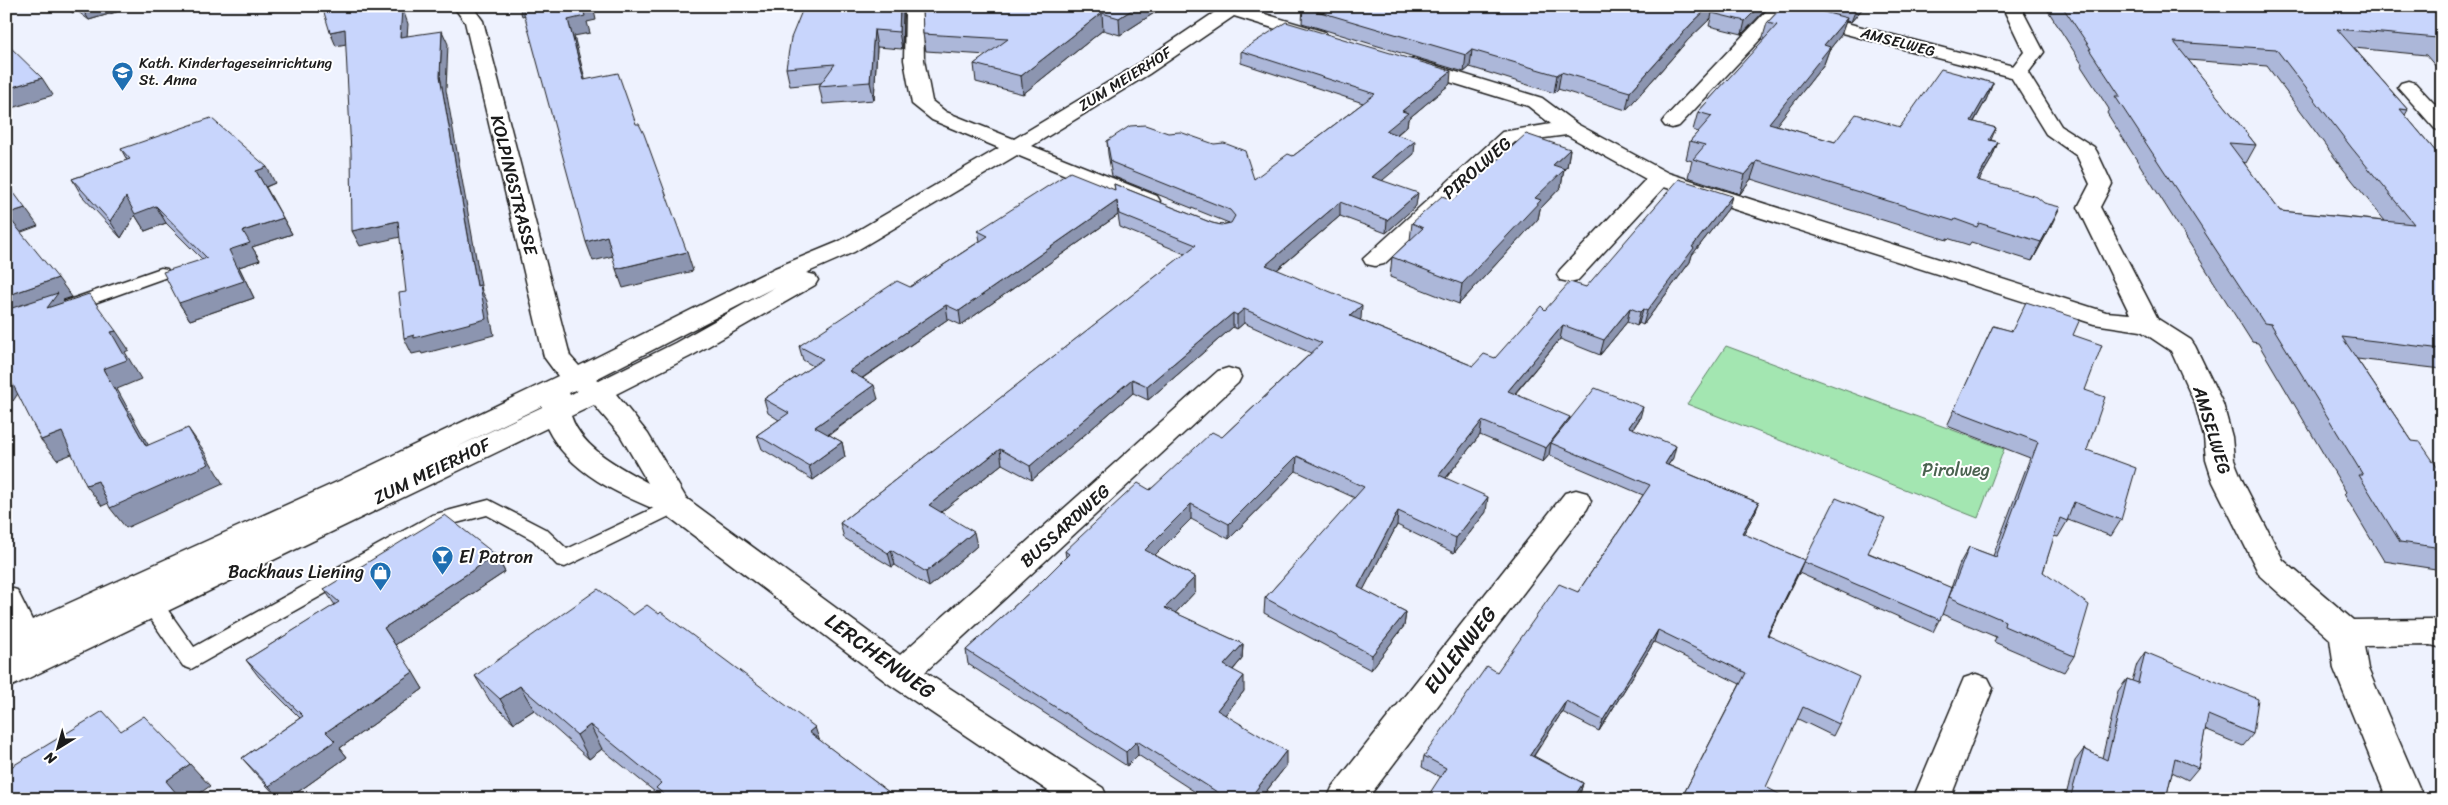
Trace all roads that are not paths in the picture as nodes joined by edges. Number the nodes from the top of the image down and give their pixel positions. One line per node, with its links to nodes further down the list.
1 (462, 6): 22 (street, KOLPINGSTRASSE)
2 (922, 6): 13 (street)
3 (1780, 6): 8 (street, AMSELWEG); 10 (street, AMSELWEG)
4 (2011, 6): 8 (street)
5 (1235, 8): 6 (street, ZUM MEIERHOF); 13 (street, ZUM MEIERHOF)
6 (1334, 41)
7 (1397, 60): 12 (street)
8 (2018, 73): 20 (street)
9 (2408, 87): 11 (street)
10 (1672, 122)
11 (2442, 125)
12 (1570, 128): 14 (street); 16 (street, PIROLWEG)
13 (1016, 147): 15 (street); 22 (street, ZUM MEIERHOF)
14 (1660, 178): 18 (street); 20 (street)
15 (1168, 208)
16 (1375, 259)
17 (161, 273): 19 (lane)
18 (1569, 276)
19 (52, 312)
20 (2148, 324): 27 (street, AMSELWEG)
21 (1228, 377): 30 (street, BUSSARDWEG)
22 (570, 387): 24 (street, LERCHENWEG); 24 (street, LERCHENWEG); 25 (street, ZUM MEIERHOF)
23 (1576, 501): 34 (street, EULENWEG)
24 (675, 505): 25 (lane); 30 (street, LERCHENWEG)
25 (146, 596): 29 (street, ZUM MEIERHOF)
26 (6, 599): 29 (street)
27 (2346, 632): 28 (street); 32 (street)
28 (2442, 634)
29 (18, 655)
30 (901, 674): 33 (street, LERCHENWEG)
31 (1976, 688): 35 (street)
32 (2411, 796)
33 (1090, 799)
34 (1345, 799)
35 (1931, 799)

